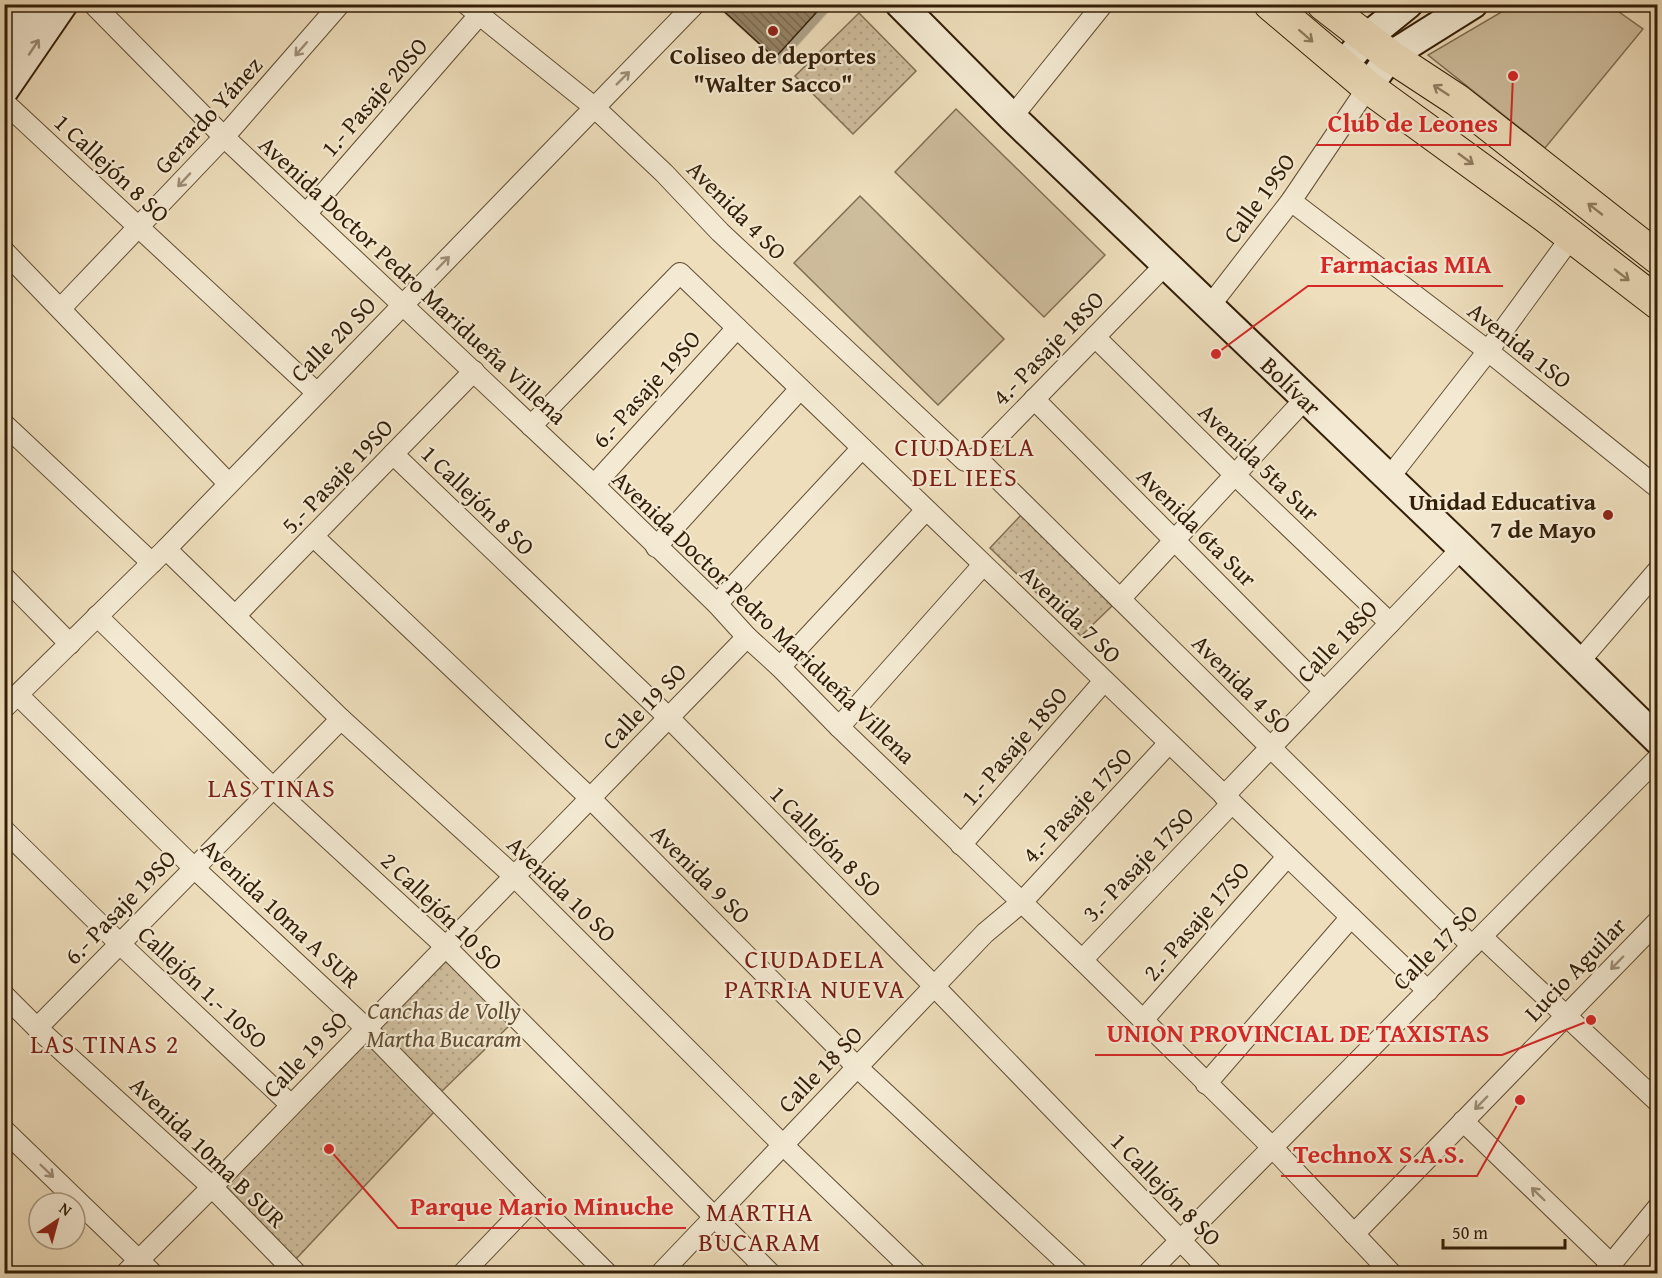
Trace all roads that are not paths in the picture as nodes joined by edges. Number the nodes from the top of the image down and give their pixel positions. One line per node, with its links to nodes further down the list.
1 (33, 4): 13 (street)
2 (63, 4): 17 (street, one-way to 2)
3 (93, 4): 21 (street, Avenida Doctor Pedro Maridueña Villena)
4 (340, 4): 21 (street, Gerardo Yánez, one-way to 21)
5 (695, 4): 19 (street, Calle 20 SO, one-way to 5)
6 (900, 4): 20 (street, Bolívar)
7 (1103, 4): 20 (street)
8 (1270, 4): 15 (main road, one-way to 15)
9 (1323, 4): 14 (main road)
10 (1408, 4): 14 (street)
11 (1473, 4): 14 (street)
12 (473, 9): 19 (street, Avenida 4 SO); 23 (street, 1.- Pasaje 20SO)
13 (4, 46)
14 (1378, 47): 15 (street); 16 (street); 27 (main road, one-way to 14)
15 (1343, 66): 16 (main road)
16 (1368, 87): 22 (street, Calle 19SO); 25 (main road, one-way to 25)
17 (4, 90)
18 (4, 102): 24 (street, 1 Callejón 8 SO)
19 (594, 107): 30 (street, Calle 20 SO, one-way to 19); 45 (street, Avenida 4 SO)
20 (1012, 117): 28 (street, Bolívar)
21 (224, 137): 23 (street, Avenida Doctor Pedro Maridueña Villena); 24 (street, Gerardo Yánez, one-way to 24)
22 (1291, 201): 31 (street, Calle 19SO); 35 (street, Avenida 1SO)
23 (306, 214): 30 (street, Avenida Doctor Pedro Maridueña Villena)
24 (138, 228): 32 (street, Gerardo Yánez); 38 (street, 1 Callejón 8 SO)
25 (1572, 236): 29 (main road, one-way to 29); 35 (street)
26 (4, 251): 32 (street)
27 (1658, 258)
28 (1165, 265): 31 (street, Bolívar); 34 (street, 4.- Pasaje 18SO)
29 (1658, 303)
30 (403, 305): 36 (street, Avenida Doctor Pedro Maridueña Villena); 38 (street, Calle 20 SO)
31 (1209, 307): 40 (street, Bolívar)
32 (61, 308): 48 (street)
33 (737, 328): 37 (street, Avenida 7 SO); 41 (street, Avenida 7 SO); 49 (street, 6.- Pasaje 19SO)
34 (1095, 336): 39 (street, 4.- Pasaje 18SO); 46 (street, Avenida 5ta Sur)
35 (1488, 351): 47 (street); 50 (street, Avenida 1SO)
36 (474, 371): 41 (street, Avenida Doctor Pedro Maridueña Villena); 44 (street, 5.- Pasaje 19SO)
37 (800, 389): 43 (street, Avenida 7 SO); 54 (street)
38 (316, 392): 48 (street, Calle 20 SO)
39 (1034, 399): 45 (street, 4.- Pasaje 18SO); 53 (street, Avenida 6ta Sur)
40 (1305, 399): 46 (street); 47 (street, Bolívar)
41 (531, 426): 49 (street, Avenida Doctor Pedro Maridueña Villena)
42 (5, 427): 57 (street)
43 (862, 448): 51 (street, Avenida 7 SO); 62 (street)
44 (393, 454): 52 (street, 5.- Pasaje 19SO); 73 (street, 1 Callejón 8 SO)
45 (971, 459): 61 (street, Avenida 4 SO)
46 (1235, 475): 53 (street); 65 (street, Avenida 5ta Sur)
47 (1388, 479): 55 (street, Bolívar)
48 (228, 483): 56 (street, Calle 20 SO)
49 (594, 485): 54 (street, Avenida Doctor Pedro Maridueña Villena)
50 (1658, 488)
51 (926, 510): 58 (street, Avenida 7 SO); 69 (street)
52 (314, 536): 64 (street, 5.- Pasaje 19SO); 81 (street, Avenida 9 SO)
53 (1174, 540): 61 (street); 71 (street, Avenida 6ta Sur)
54 (656, 547): 62 (street, Avenida Doctor Pedro Maridueña Villena)
55 (1462, 548): 65 (street, Calle 18SO); 68 (street, Bolívar)
56 (166, 549): 57 (street, Calle 20 SO); 64 (street, Avenida 10 SO)
57 (152, 563): 63 (street, Calle 20 SO)
58 (983, 564): 70 (street, Avenida 7 SO); 75 (street)
59 (1658, 570): 68 (street)
60 (4, 577): 67 (street)
61 (1120, 599): 78 (street, Avenida 4 SO)
62 (717, 604): 66 (street, Avenida Doctor Pedro Maridueña Villena)
63 (97, 616): 67 (street, Calle 20 SO); 80 (street, 2 Callejón 10 SO)
64 (235, 616): 74 (street, Avenida 10 SO)
65 (1390, 623): 71 (street, Calle 18SO)
66 (747, 637): 69 (street, Avenida Doctor Pedro Maridueña Villena); 73 (street, Calle 19 SO)
67 (70, 644): 72 (street, Calle 20 SO)
68 (1578, 663): 76 (street, Bolívar)
69 (780, 667): 75 (street, Avenida Doctor Pedro Maridueña Villena)
70 (1104, 681): 77 (street, Avenida 7 SO); 84 (street, 1.- Pasaje 18SO)
71 (1324, 691): 78 (street, Calle 18SO)
72 (11, 701): 86 (street, Avenida 10ma A SUR)
73 (668, 717): 81 (street, Calle 19 SO); 95 (street, 1 Callejón 8 SO)
74 (341, 718): 80 (street, 6.- Pasaje 19SO); 87 (street, Avenida 10 SO)
75 (839, 727): 84 (street, Avenida Doctor Pedro Maridueña Villena)
76 (1658, 740)
77 (1169, 743): 82 (street, Avenida 7 SO); 88 (street, 4.- Pasaje 17SO)
78 (1270, 747): 82 (street, Calle 18SO); 91 (street, Avenida 4 SO)
79 (1658, 758): 91 (street, Calle 17 SO)
80 (272, 787): 86 (street, 6.- Pasaje 19SO); 93 (street, 2 Callejón 10 SO)
81 (590, 798): 87 (street, Calle 19 SO); 102 (street, Avenida 9 SO)
82 (1228, 800): 85 (street, Avenida 7 SO); 94 (street, 3.- Pasaje 17SO)
83 (4, 830): 92 (street, Callejón 1.- 10SO)
84 (961, 845): 88 (street, Avenida Doctor Pedro Maridueña Villena)
85 (1287, 856): 89 (street, Avenida 7 SO); 99 (street, 2.- Pasaje 17SO)
86 (194, 868): 92 (street, 6.- Pasaje 19SO); 101 (street, Avenida 10ma A SUR)
87 (514, 876): 93 (street, Calle 19 SO); 108 (street, Avenida 10 SO)
88 (1022, 902): 94 (street, Avenida Doctor Pedro Maridueña Villena); 95 (street, Calle 18 SO)
89 (1351, 917): 96 (street, Avenida 7 SO); 103 (street)
90 (1655, 928): 98 (street, Lucio Aguilar, one-way to 98)
91 (1477, 941): 96 (street, Calle 17 SO); 98 (street, Avenida 4 SO)
92 (120, 944): 100 (street, 6.- Pasaje 19SO); 105 (street, Callejón 1.- 10SO)
93 (445, 946): 101 (street, Calle 19 SO); 113 (street, 2 Callejón 10 SO)
94 (1082, 960): 99 (street, Avenida Doctor Pedro Maridueña Villena)
95 (934, 986): 102 (street, Calle 18 SO); 115 (street, 1 Callejón 8 SO)
96 (1428, 991): 109 (street, Calle 17 SO)
97 (4, 995): 100 (street, Avenida 10ma B SUR)
98 (1566, 1016): 104 (street, Avenida 4 SO); 106 (street, Lucio Aguilar, one-way to 106)
99 (1143, 1020): 103 (street, Avenida Doctor Pedro Maridueña Villena)
100 (38, 1028): 110 (street, Avenida 10ma B SUR)
101 (366, 1028): 105 (street, Calle 19 SO); 111 (street, Avenida 10ma A SUR)
102 (857, 1067): 108 (street, Calle 18 SO); 125 (street, Avenida 9 SO)
103 (1206, 1084): 109 (street, Avenida Doctor Pedro Maridueña Villena)
104 (1658, 1102)
105 (291, 1104): 110 (street, Calle 19 SO)
106 (1463, 1121): 114 (street, Lucio Aguilar); 117 (street, one-way to 106)
107 (4, 1130): 116 (street, one-way to 116)
108 (783, 1145): 113 (street, Calle 18 SO); 124 (street, Avenida 10 SO)
109 (1273, 1148): 114 (street, Avenida Doctor Pedro Maridueña Villena); 115 (street, Calle 17 SO)
110 (212, 1187): 116 (street, Calle 19 SO); 119 (street, Avenida 10ma B SUR)
111 (533, 1200): 120 (street); 121 (street, Avenida 10ma A SUR)
112 (1658, 1207): 117 (street)
113 (714, 1217): 122 (street, Calle 18 SO); 123 (street, 2 Callejón 10 SO)
114 (1354, 1234): 128 (street, Avenida Doctor Pedro Maridueña Villena)
115 (1179, 1241): 126 (street, Calle 17 SO); 127 (street, 1 Callejón 8 SO)
116 (131, 1266): 118 (street)
117 (1607, 1269)
118 (153, 1274)
119 (297, 1274)
120 (462, 1274)
121 (608, 1274)
122 (660, 1274)
123 (771, 1274)
124 (917, 1274)
125 (1079, 1274)
126 (1147, 1274)
127 (1213, 1274)
128 (1392, 1274)

